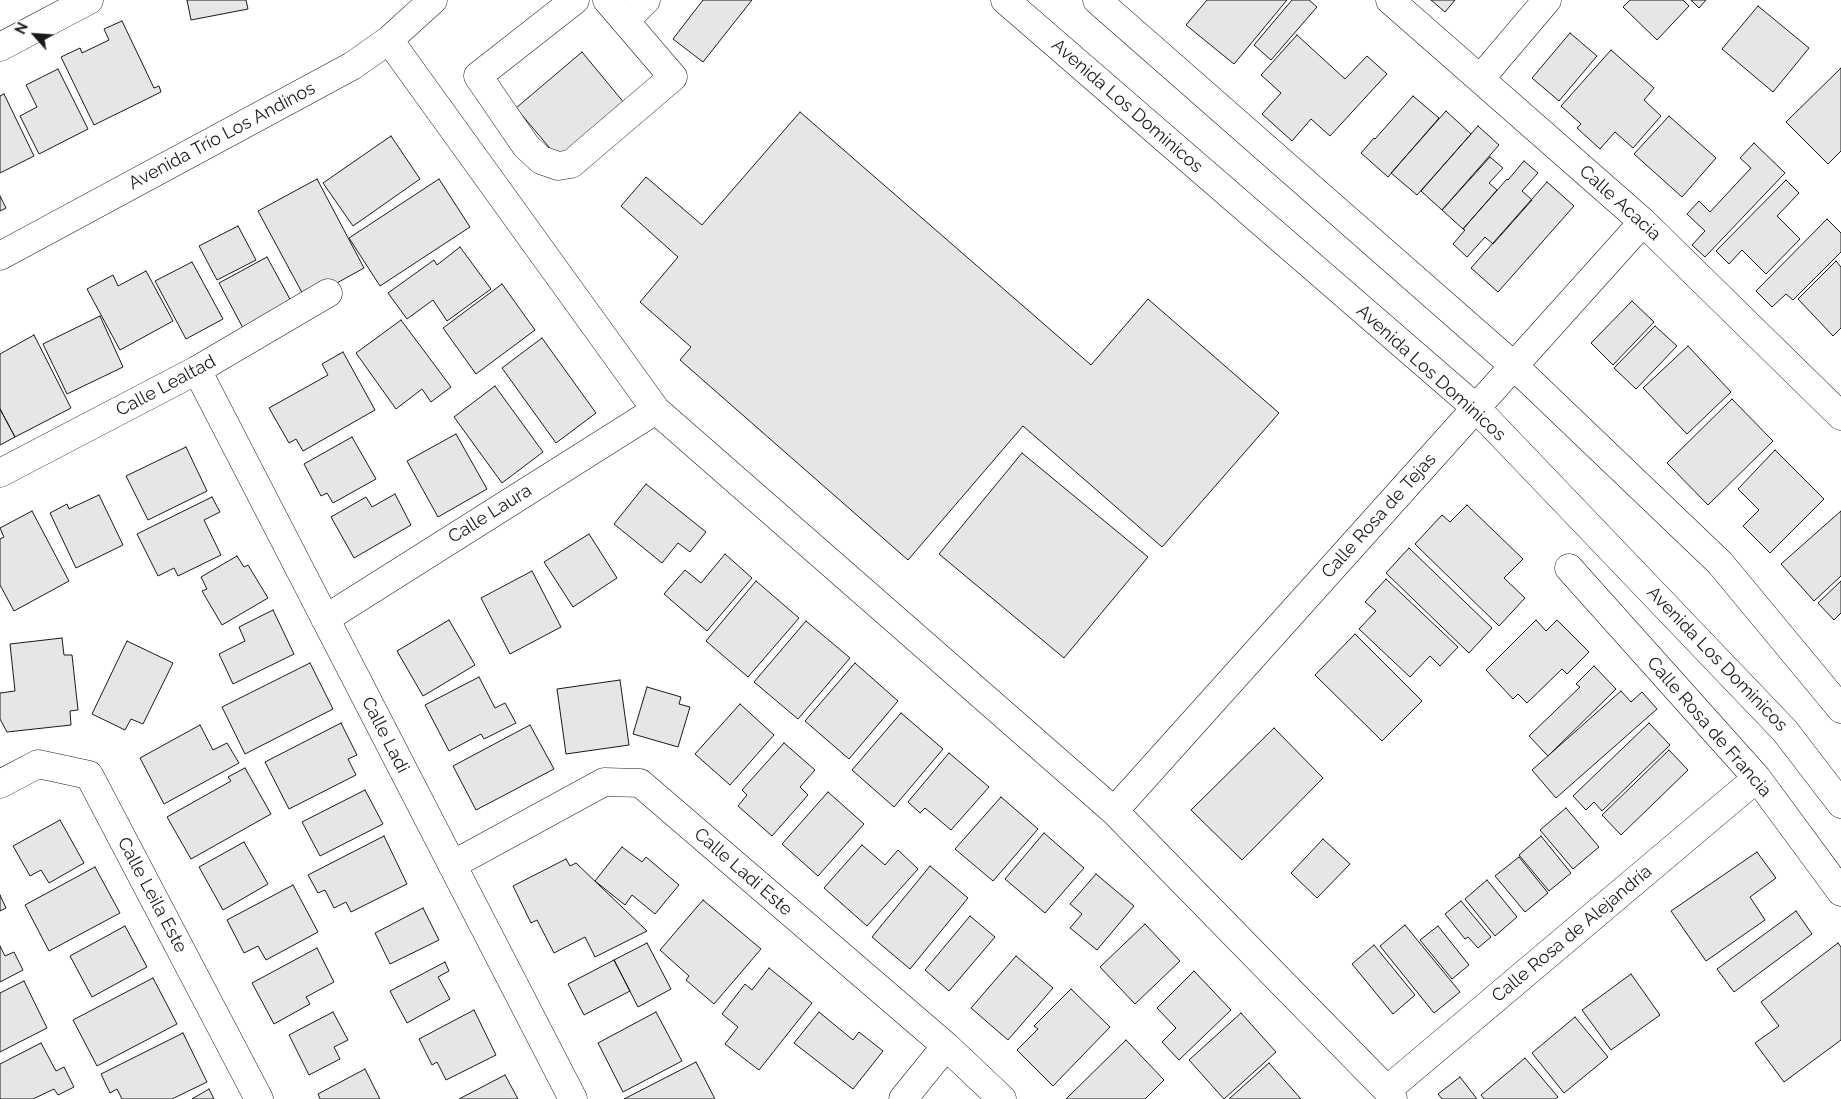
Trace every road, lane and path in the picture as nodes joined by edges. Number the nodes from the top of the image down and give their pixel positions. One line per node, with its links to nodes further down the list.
1 (89, 0): 12 (street)
2 (433, 0): 11 (street, Avenida Trío Los Andinos)
3 (576, 0): 10 (street)
4 (607, 0): 10 (street)
5 (646, 0): 10 (street)
6 (1005, 0): 19 (street, Avenida Los Dominicos)
7 (1097, 0): 17 (street)
8 (1390, 0): 13 (street, Calle Acacia)
9 (1547, 0): 13 (street)
10 (625, 21)
11 (389, 40): 15 (street, Avenida Trío Los Andinos); 20 (street)
12 (0, 47)
13 (1480, 79): 14 (street, Calle Acacia)
14 (1643, 222): 17 (street, Calle Rosa de Tejas); 21 (street, Calle Acacia)
15 (0, 256)
16 (328, 293): 18 (street, Calle Lealtad)
17 (1514, 366): 19 (street, Calle Rosa de Tejas); 25 (street)
18 (197, 370): 22 (street, Calle Lealtad); 24 (street, Calle Ladi)
19 (1476, 408): 28 (street, Avenida Los Dominicos); 29 (street, Calle Rosa de Tejas)
20 (656, 410): 24 (street, Calle Laura); 29 (street)
21 (1841, 416)
22 (0, 473)
23 (1569, 568): 26 (street, Calle Rosa de Francia)
24 (325, 619): 30 (street, Calle Ladi)
25 (1841, 709)
26 (1757, 778): 31 (street, Calle Rosa de Francia); 33 (street, Calle Rosa de Alejandría)
27 (0, 784): 35 (street, Calle Leila Este)
28 (1841, 804)
29 (1114, 811): 33 (street)
30 (452, 865): 32 (street, Calle Ladi Este); 36 (street, Calle Ladi)
31 (1841, 892)
32 (946, 1046): 34 (street, Calle Ladi Este); 37 (street)
33 (1390, 1095)
34 (996, 1097)
35 (259, 1099)
36 (573, 1099)
37 (903, 1099)

